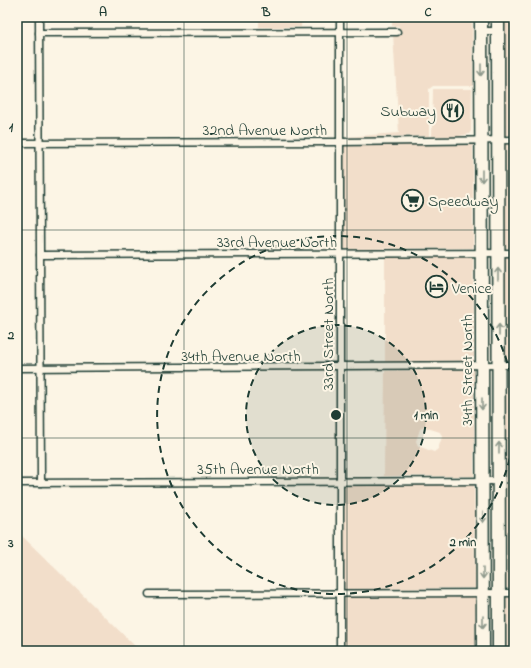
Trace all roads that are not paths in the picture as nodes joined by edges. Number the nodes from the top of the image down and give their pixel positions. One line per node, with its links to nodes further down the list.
1 (39, 17): 9 (street)
2 (340, 17): 7 (street, 33rd Street North)
3 (481, 17): 5 (highway, 34th Street North)
4 (498, 17): 6 (highway, 34th Street North)
5 (481, 31): 6 (street); 10 (highway, 34th Street North, one-way to 10)
6 (498, 31): 11 (highway, 34th Street North)
7 (340, 32): 8 (street); 9 (street); 13 (street, 33rd Street North)
8 (397, 32)
9 (39, 33): 15 (street)
10 (482, 140): 11 (street, 32nd Avenue North); 13 (street, 32nd Avenue North); 18 (highway, 34th Street North, one-way to 18)
11 (498, 140): 12 (street, 32nd Avenue North); 19 (highway, 34th Street North)
12 (514, 140)
13 (340, 142): 15 (street, 32nd Avenue North); 17 (street, 33rd Street North)
14 (17, 143): 15 (street, 32nd Avenue North)
15 (40, 143): 20 (street)
16 (514, 252): 19 (street, 33rd Avenue North)
17 (340, 253): 18 (street, 33rd Avenue North); 20 (street, 33rd Avenue North); 24 (street, 33rd Street North)
18 (482, 253): 19 (street, 33rd Avenue North); 21 (highway, 34th Street North)
19 (498, 253): 22 (highway, 34th Street North, one-way to 19)
20 (40, 255): 26 (street)
21 (482, 365): 22 (street, 34th Avenue North); 24 (street, 34th Avenue North); 27 (highway, 34th Street North, one-way to 27)
22 (499, 365): 23 (street, 34th Avenue North); 29 (highway, 34th Street North, one-way to 22)
23 (514, 365)
24 (340, 367): 26 (street, 34th Avenue North); 28 (street, 33rd Street North)
25 (17, 368): 26 (street, 34th Avenue North)
26 (41, 368): 31 (street)
27 (482, 480): 28 (street, 35th Avenue North); 29 (street, 35th Avenue North); 33 (highway, 34th Street North, one-way to 33)
28 (340, 481): 31 (street, 35th Avenue North); 32 (street, 33rd Street North)
29 (499, 481): 34 (highway, 34th Street North)
30 (17, 483): 31 (street, 35th Avenue North)
31 (41, 483)
32 (340, 593): 33 (street); 36 (street); 37 (street, 33rd Street North)
33 (483, 593): 34 (street); 38 (highway, 34th Street North, one-way to 38)
34 (499, 593): 35 (street); 39 (highway, 34th Street North)
35 (514, 593)
36 (149, 594)
37 (340, 651)
38 (483, 651)
39 (500, 651)

